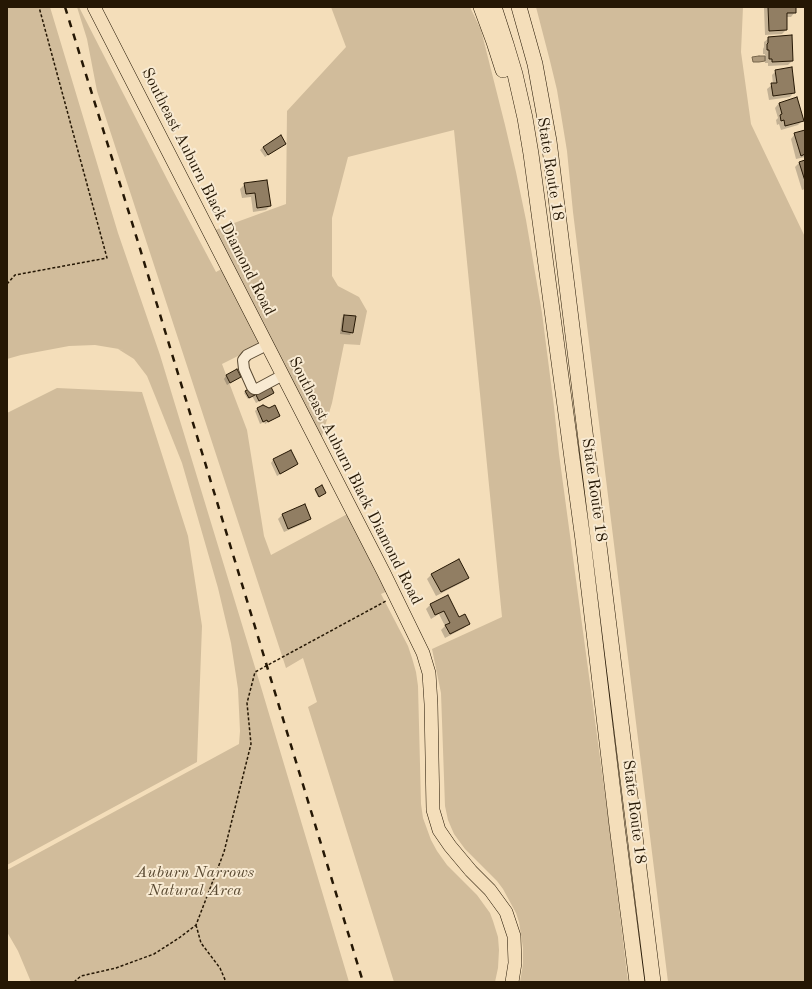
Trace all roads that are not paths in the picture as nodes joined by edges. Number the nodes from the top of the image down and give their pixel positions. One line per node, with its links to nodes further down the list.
1 (94, 7): 6 (main road, Southeast Auburn Black Diamond Road)
2 (482, 7): 5 (highway)
3 (494, 7): 5 (highway, State Route 18)
4 (520, 7): 10 (highway, State Route 18)
5 (536, 189): 9 (highway, State Route 18)
6 (267, 345): 7 (main road, Southeast Auburn Black Diamond Road); 7 (lane)
7 (282, 375): 8 (main road, Southeast Auburn Black Diamond Road)
8 (512, 982)
9 (637, 982)
10 (653, 982)

